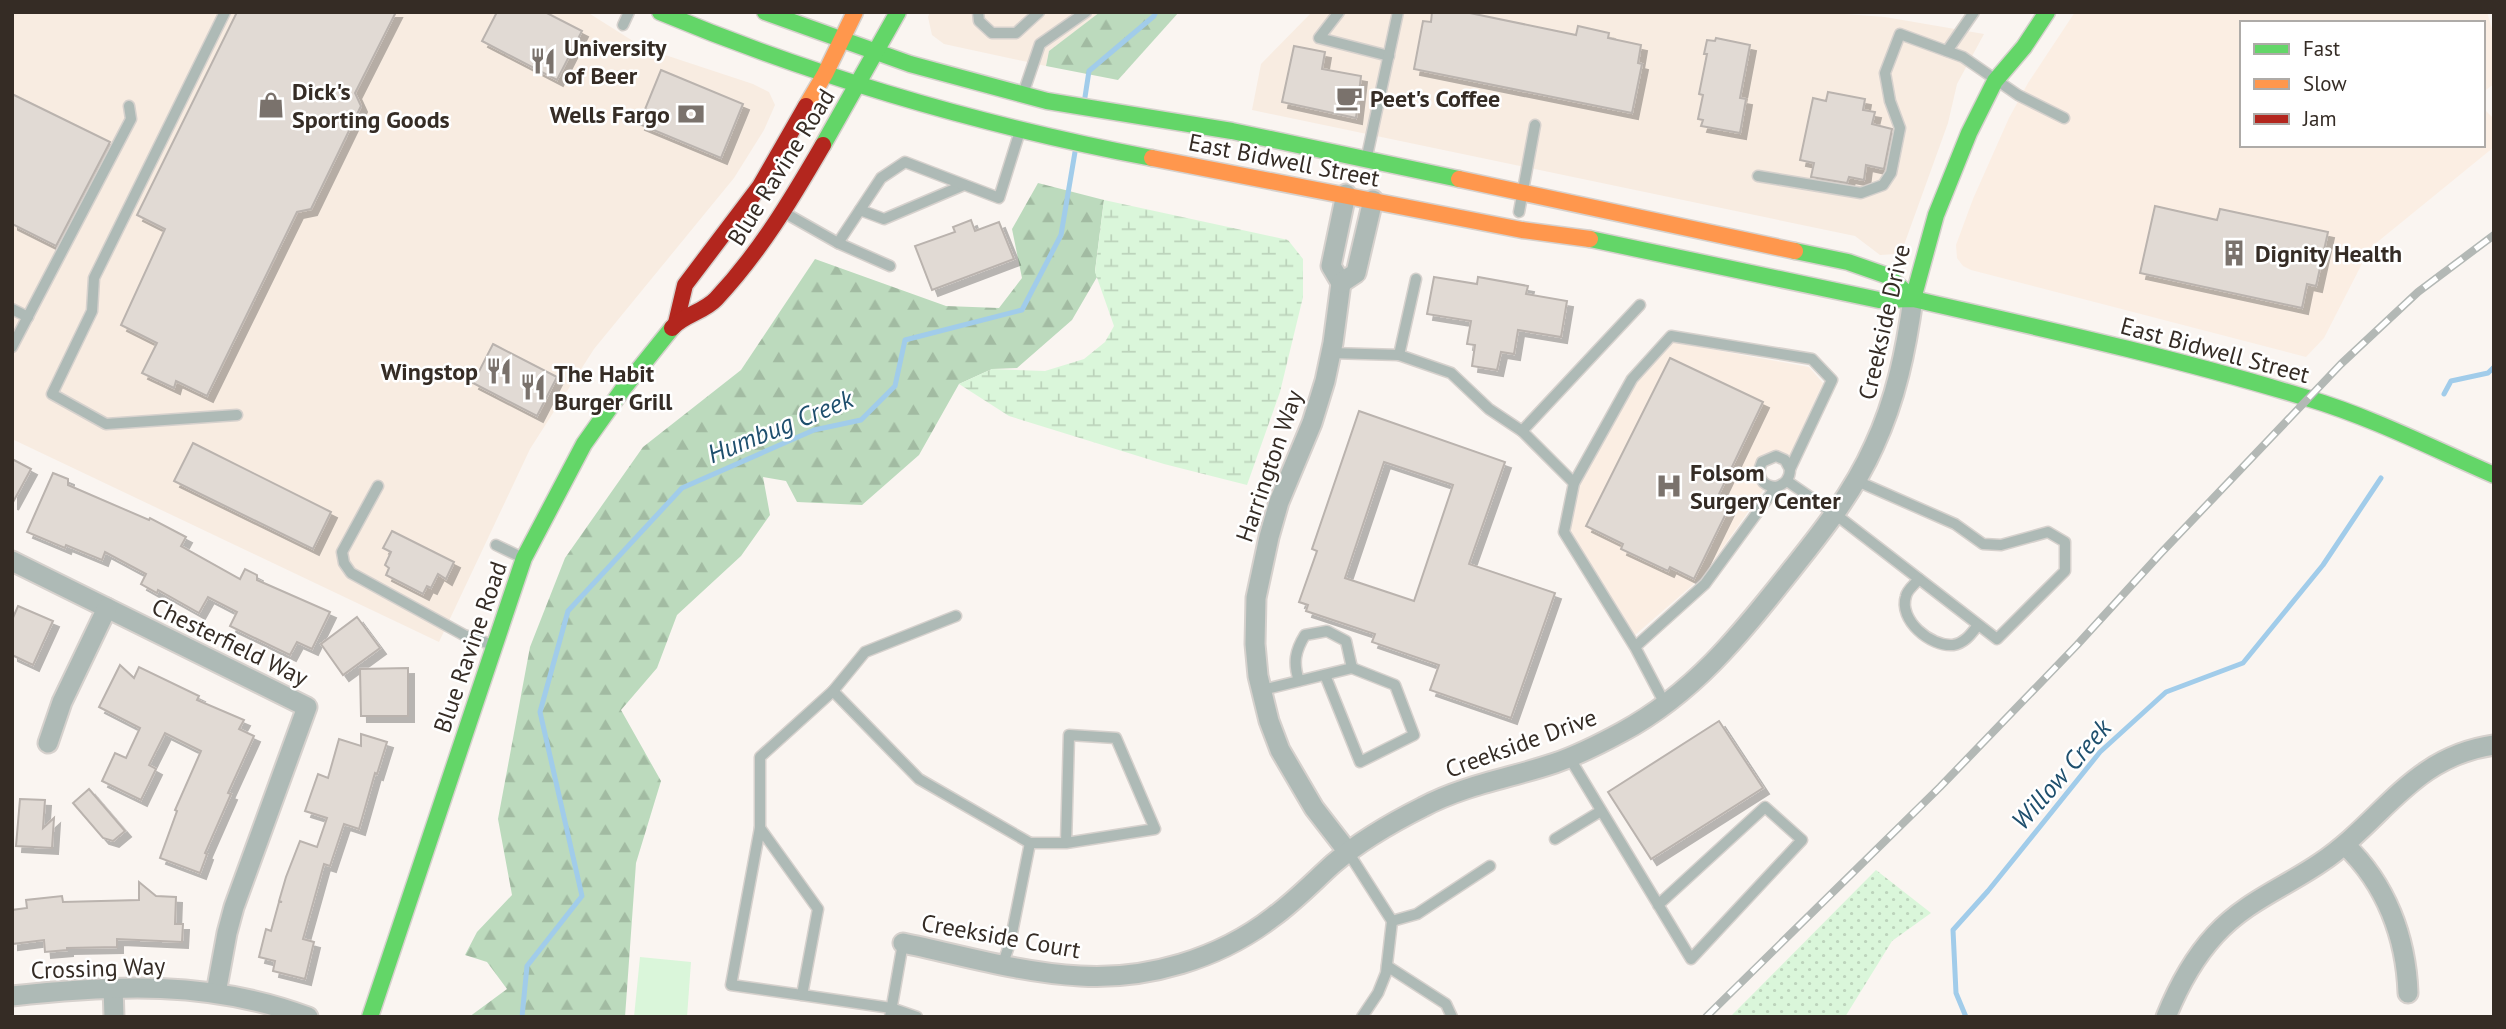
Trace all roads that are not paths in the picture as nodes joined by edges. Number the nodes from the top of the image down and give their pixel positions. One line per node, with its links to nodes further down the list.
1 (225, 12): 52 (lane)
2 (629, 12): 14 (lane)
3 (660, 12): 19 (main road, East Bidwell Street)
4 (765, 12): 15 (main road, East Bidwell Street)
5 (855, 12): 15 (main road, Blue Ravine Road)
6 (898, 12): 17 (main road, Blue Ravine Road)
7 (978, 12): 8 (lane)
8 (1039, 12)
9 (1086, 12): 22 (lane)
10 (1339, 12): 18 (lane)
11 (1398, 12): 18 (lane)
12 (1974, 12): 16 (lane)
13 (2047, 12): 20 (main road, Creekside Drive)
14 (623, 25)
15 (842, 39): 17 (main road, East Bidwell Street); 19 (main road, Blue Ravine Road)
16 (1947, 51): 20 (lane); 31 (lane)
17 (877, 52): 21 (main road, Blue Ravine Road); 22 (main road, East Bidwell Street)
18 (1389, 56): 29 (lane)
19 (825, 74): 21 (main road, East Bidwell Street); 48 (main road, Blue Ravine Road)
20 (1997, 79): 24 (lane); 44 (main road, Creekside Drive)
21 (859, 85): 26 (main road, East Bidwell Street); 39 (main road, Blue Ravine Road)
22 (1022, 94): 29 (main road, East Bidwell Street)
23 (129, 106): 47 (lane)
24 (2064, 118)
25 (1535, 125): 34 (lane)
26 (1026, 131): 28 (main road, East Bidwell Street); 32 (lane)
27 (1172, 146): 28 (main road)
28 (1111, 150): 35 (main road, East Bidwell Street)
29 (1366, 160): 30 (main road); 34 (main road, East Bidwell Street)
30 (1351, 173)
31 (1758, 176)
32 (964, 185): 37 (lane); 37 (lane)
33 (1378, 193): 35 (main road); 43 (street, Harrington Way); 44 (main road, East Bidwell Street)
34 (1523, 193): 36 (main road, East Bidwell Street); 38 (lane)
35 (1346, 194): 43 (street, Harrington Way)
36 (1579, 204): 38 (main road); 44 (main road, East Bidwell Street)
37 (860, 210): 40 (lane)
38 (1524, 212)
39 (784, 213): 40 (lane); 48 (main road, Blue Ravine Road)
40 (838, 243): 41 (lane)
41 (890, 266)
42 (1416, 279): 51 (lane)
43 (1340, 283): 50 (street, Harrington Way)
44 (1913, 299): 55 (main road, East Bidwell Street); 57 (street, Creekside Drive)
45 (1640, 305): 53 (lane)
46 (12, 309): 47 (lane)
47 (28, 317): 49 (lane)
48 (676, 323): 63 (main road, Blue Ravine Road)
49 (12, 346)
50 (1331, 352): 51 (lane); 74 (street, Harrington Way)
51 (1399, 355): 53 (lane)
52 (237, 415)
53 (1522, 431): 58 (lane)
54 (1790, 469): 56 (lane); 58 (lane); 60 (lane)
55 (2494, 475)
56 (1787, 481): 60 (lane); 61 (lane)
57 (1857, 481): 61 (street, Creekside Drive); 68 (lane)
58 (1574, 482): 70 (lane)
59 (378, 486): 69 (lane)
60 (1776, 487): 70 (lane)
61 (1835, 514): 65 (lane); 76 (street, Creekside Drive)
62 (496, 545): 63 (lane)
63 (524, 558): 69 (main road, Blue Ravine Road)
64 (12, 561): 66 (street, Chesterfield Way)
65 (1919, 579): 68 (lane); 68 (lane)
66 (107, 608): 77 (street); 94 (street, Chesterfield Way)
67 (956, 616): 75 (lane)
68 (1978, 625)
69 (495, 646): 101 (main road, Blue Ravine Road)
70 (1635, 647): 76 (lane)
71 (1352, 668): 72 (lane); 72 (lane); 73 (lane)
72 (1325, 675): 73 (lane)
73 (1299, 681): 74 (lane)
74 (1262, 690): 86 (street, Harrington Way)
75 (833, 691): 81 (lane); 83 (lane)
76 (1665, 704): 79 (street, Creekside Drive)
77 (48, 743)
78 (2494, 745): 85 (street)
79 (1569, 757): 80 (lane); 86 (street, Creekside Drive)
80 (1601, 810): 82 (lane); 88 (lane)
81 (760, 828): 96 (lane); 96 (lane)
82 (1555, 839)
83 (1030, 843): 84 (lane); 91 (lane)
84 (1066, 843): 84 (lane)
85 (2345, 845): 95 (street); 105 (street)
86 (1348, 852): 89 (lane); 91 (street, Creekside Court)
87 (1490, 866): 89 (lane)
88 (1658, 905): 88 (lane)
89 (1392, 921): 92 (lane)
90 (903, 943): 91 (street, Creekside Court); 98 (lane)
91 (1003, 964)
92 (1387, 966): 103 (lane); 104 (lane)
93 (113, 987): 94 (street, Crossing Way); 97 (street, Crossing Way); 99 (street)
94 (216, 993): 100 (street, Crossing Way)
95 (2408, 993)
96 (802, 995): 98 (lane)
97 (12, 996)
98 (890, 1013): 102 (lane)
99 (114, 1017)
100 (307, 1017)
101 (370, 1017)
102 (917, 1017)
103 (1362, 1017)
104 (1452, 1017)
105 (2166, 1017)

